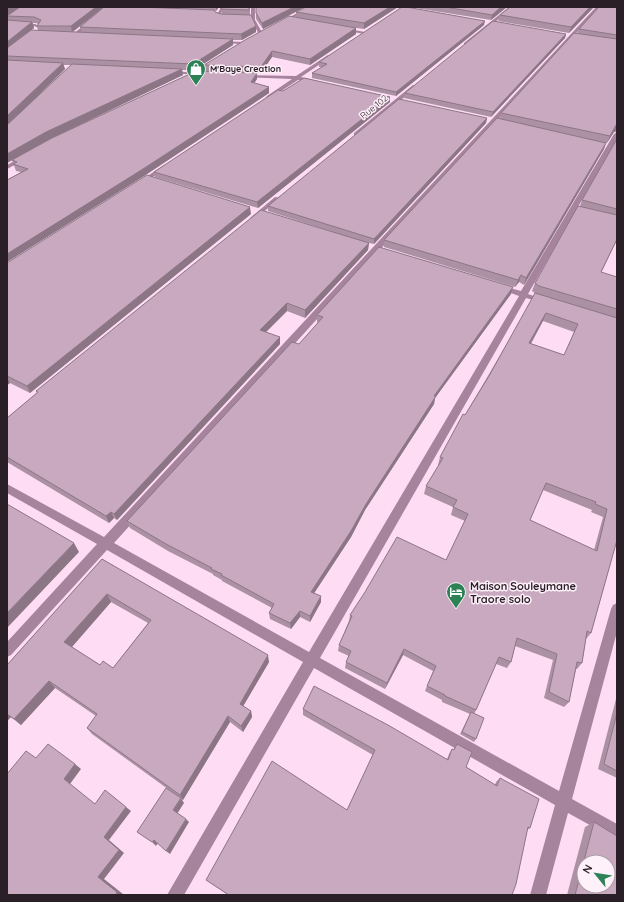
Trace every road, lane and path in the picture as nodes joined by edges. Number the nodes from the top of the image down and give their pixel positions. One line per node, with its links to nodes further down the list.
1 (224, 7): 12 (street)
2 (253, 7): 14 (street)
3 (311, 7): 13 (street)
4 (390, 7): 8 (street)
5 (511, 7): 33 (street)
6 (598, 7): 59 (street)
7 (107, 8): 9 (street); 25 (street)
8 (404, 8): 10 (street)
9 (113, 10)
10 (395, 13)
11 (210, 14): 12 (street)
12 (218, 14): 14 (street)
13 (288, 19): 15 (street); 17 (street)
14 (253, 20): 23 (street)
15 (296, 21)
16 (7, 24): 20 (street)
17 (273, 27)
18 (334, 28): 22 (street)
19 (371, 29): 22 (street)
20 (35, 30)
21 (267, 31): 23 (street)
22 (365, 33): 28 (street)
23 (261, 34): 27 (street)
24 (67, 35): 25 (street)
25 (74, 36): 26 (street)
26 (82, 36)
27 (255, 37)
28 (358, 37)
29 (249, 40): 31 (street)
30 (212, 42): 31 (street)
31 (243, 44): 32 (street)
32 (237, 47)
33 (462, 47)
34 (334, 54): 40 (street)
35 (201, 70): 37 (street)
36 (164, 72): 37 (street)
37 (195, 73): 38 (street); 41 (street)
38 (210, 74)
39 (234, 75): 40 (street)
40 (297, 78): 43 (street); 45 (street)
41 (180, 80)
42 (420, 81): 46 (street, Rue 102)
43 (320, 83)
44 (389, 99): 46 (street)
45 (264, 100)
46 (400, 101): 48 (street, Rue 102)
47 (617, 134): 56 (street)
48 (349, 140)
49 (32, 153): 51 (street)
50 (173, 161): 52 (street)
51 (7, 167)
52 (134, 187)
53 (283, 193): 54 (street)
54 (247, 223)
55 (494, 286): 56 (street)
56 (524, 295): 57 (street); 62 (street)
57 (552, 304)
58 (7, 488): 59 (street)
59 (106, 544): 61 (street); 62 (street)
60 (617, 609): 63 (street)
61 (7, 651)
62 (312, 660): 63 (street); 65 (street)
63 (564, 802): 64 (street); 66 (street)
64 (617, 832)
65 (175, 895)
66 (538, 895)

